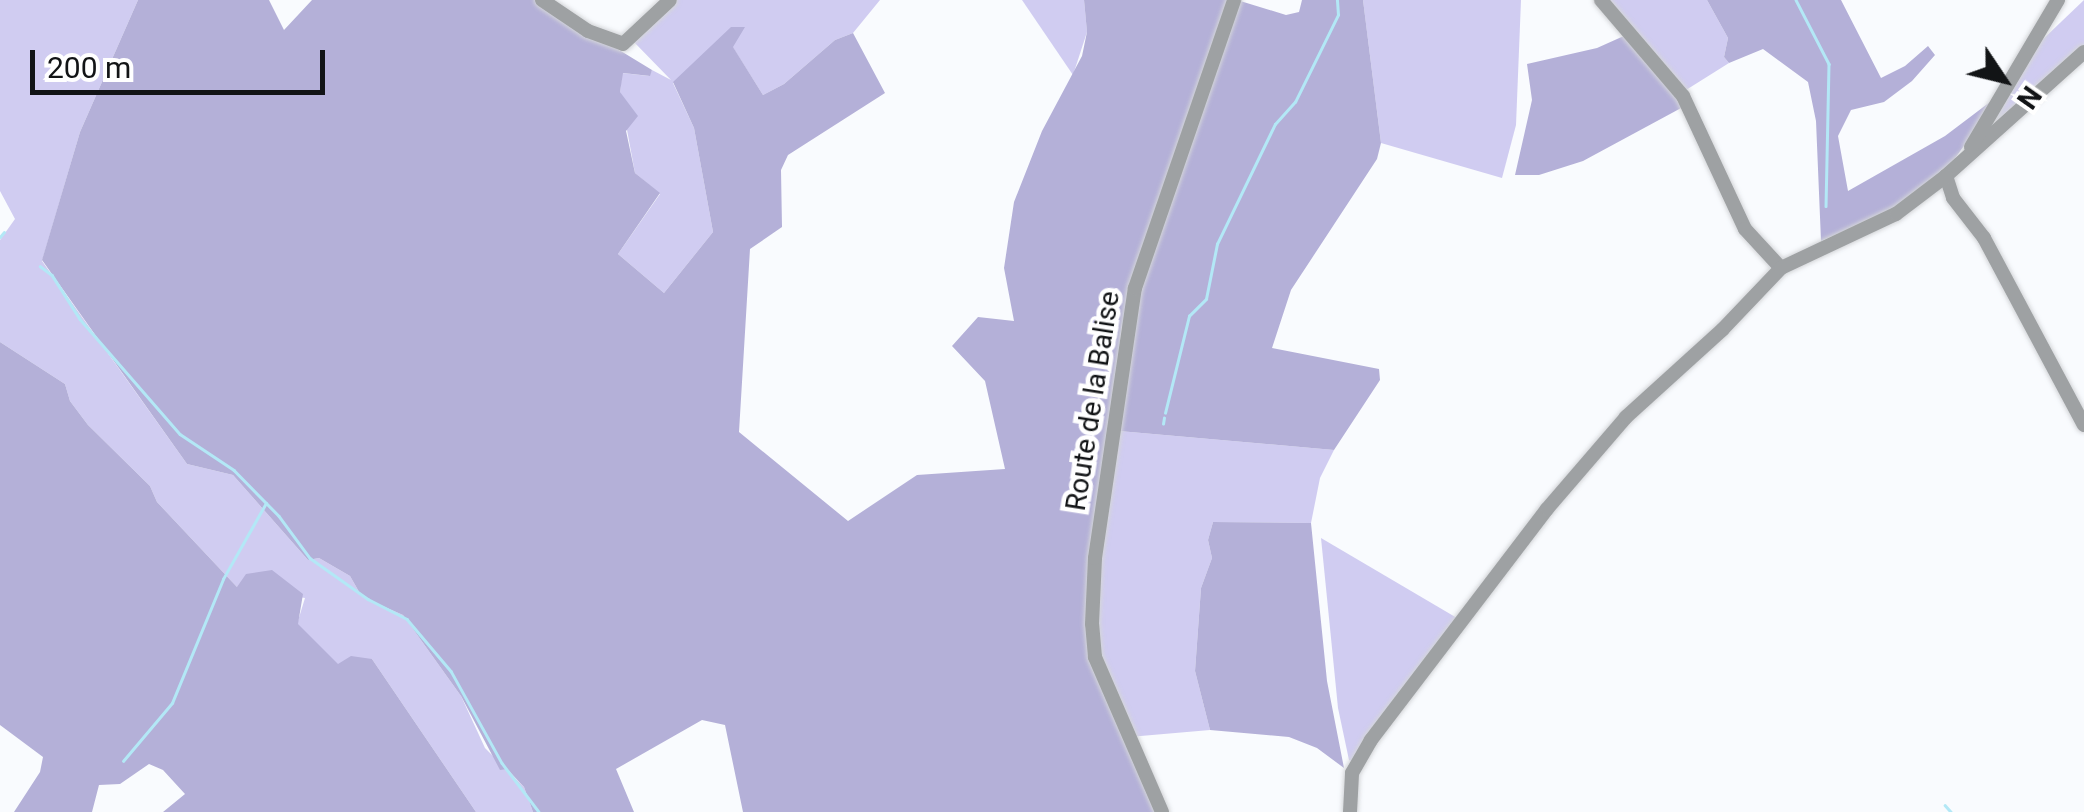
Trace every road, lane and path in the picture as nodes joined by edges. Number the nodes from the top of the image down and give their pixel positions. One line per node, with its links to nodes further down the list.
1 (542, 0): 2 (street)
2 (670, 0)
3 (1234, 0): 11 (street, Route de la Balise)
4 (1601, 0): 9 (street)
5 (2058, 0): 7 (street)
6 (2084, 52): 7 (street)
7 (1963, 160): 8 (street)
8 (1946, 176): 9 (street); 10 (street)
9 (1781, 268): 12 (street)
10 (2084, 425)
11 (1162, 812)
12 (1350, 812)

